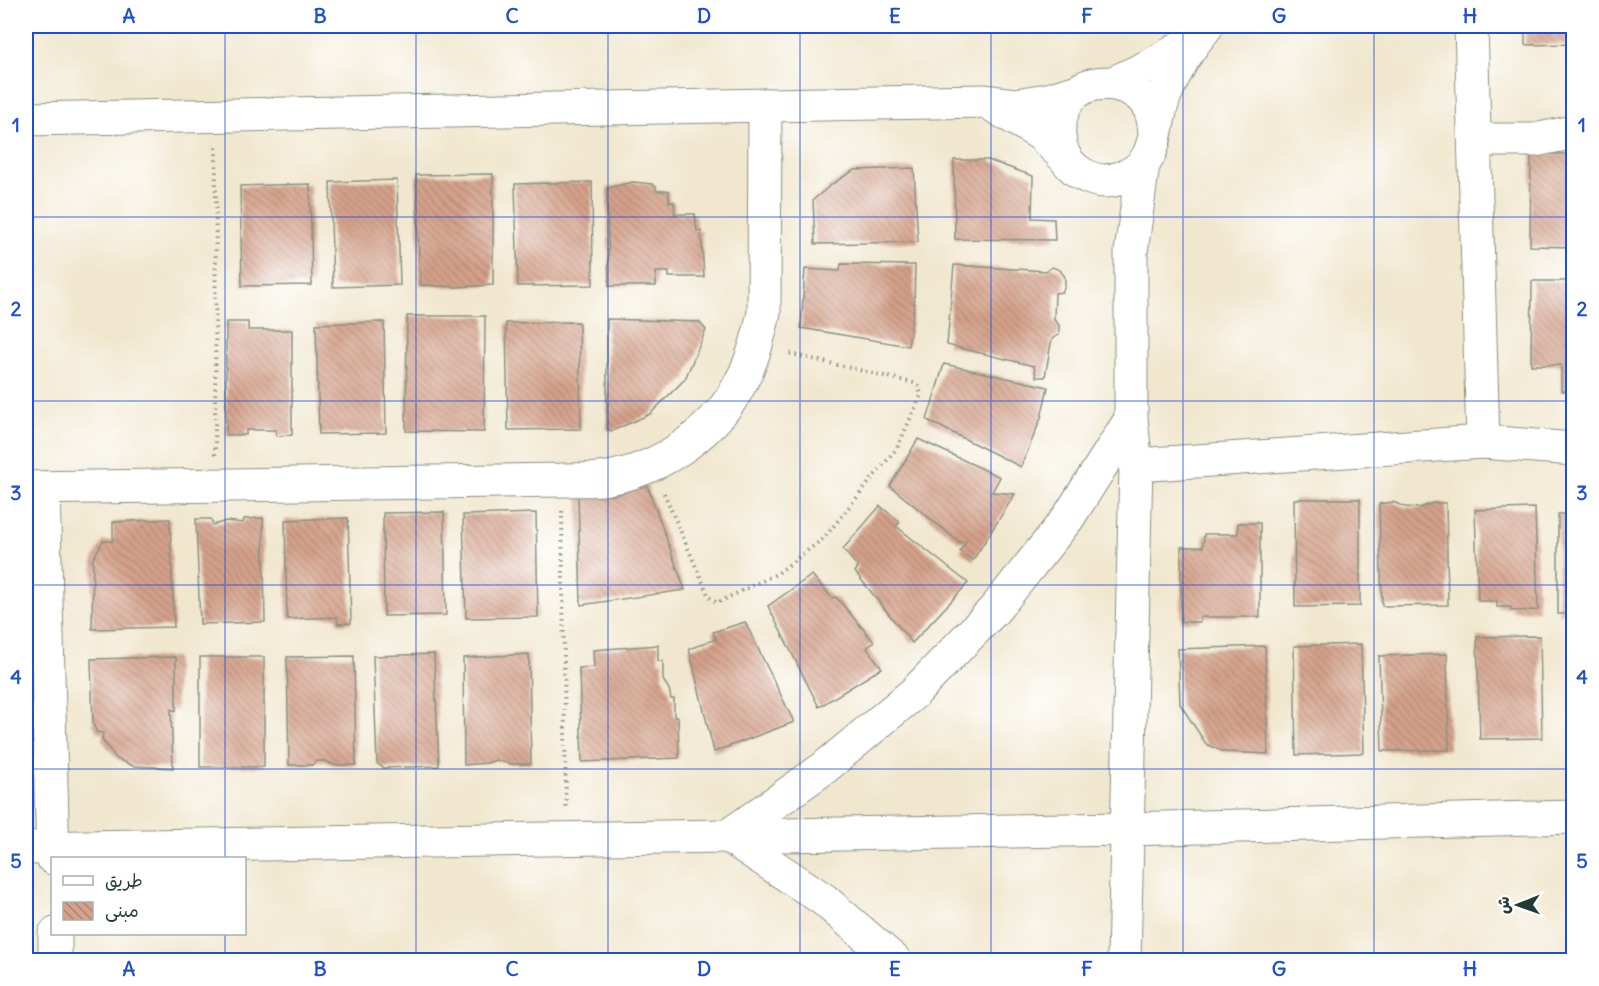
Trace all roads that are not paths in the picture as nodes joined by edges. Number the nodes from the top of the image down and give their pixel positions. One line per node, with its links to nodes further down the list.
1 (1204, 29): 3 (street); 9 (street)
2 (1468, 29): 10 (street)
3 (1113, 82): 4 (street); 9 (street)
4 (1078, 91): 5 (street); 11 (street)
5 (985, 101): 6 (street); 11 (street)
6 (765, 105): 7 (street); 19 (street)
7 (26, 119)
8 (1574, 132): 10 (street)
9 (1155, 133): 12 (street)
10 (1475, 140): 16 (street)
11 (1065, 158): 13 (street)
12 (1143, 164): 13 (street); 14 (street)
13 (1094, 179): 14 (street)
14 (1131, 252): 15 (street)
15 (1131, 419): 18 (street); 22 (street)
16 (1483, 442): 17 (street); 18 (street)
17 (1574, 449)
18 (1136, 465): 21 (street)
19 (34, 488): 23 (street)
20 (1574, 817): 21 (street)
21 (1126, 829): 22 (street); 27 (street)
22 (728, 836): 23 (street); 26 (street)
23 (44, 851)
24 (55, 935): 25 (street)
25 (55, 960)
26 (894, 960)
27 (1124, 960)

